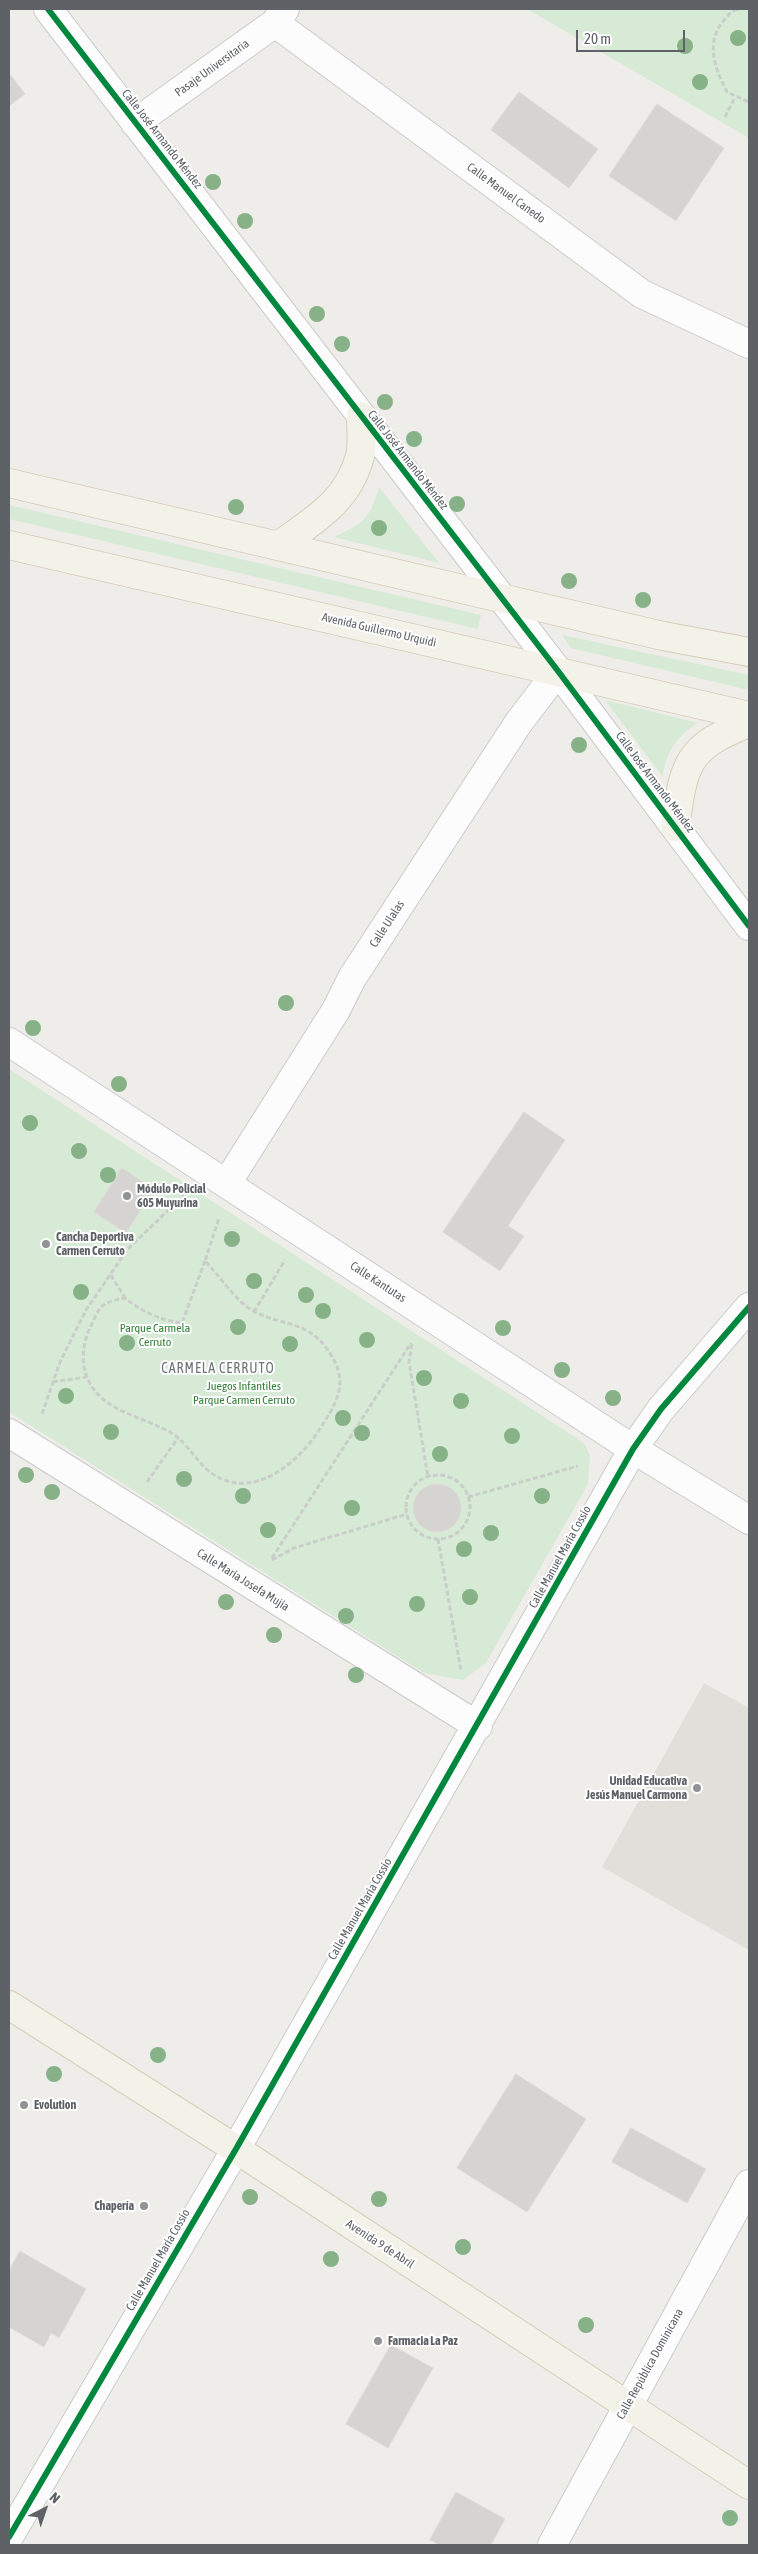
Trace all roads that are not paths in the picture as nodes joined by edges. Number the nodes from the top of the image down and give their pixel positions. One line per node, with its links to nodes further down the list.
1 (48, 9): 3 (street, Calle José Armando Méndez)
2 (280, 16): 3 (street, Pasaje Universitaria); 4 (street, Calle Manuel Canedo)
3 (135, 123): 5 (street, Calle José Armando Méndez)
4 (749, 344)
5 (361, 416): 8 (main road); 9 (street, Calle José Armando Méndez)
6 (9, 483): 8 (main road)
7 (9, 545): 11 (main road, Avenida Guillermo Urquidi)
8 (278, 546): 9 (main road)
9 (499, 596): 10 (main road); 11 (street, Calle José Armando Méndez)
10 (749, 652)
11 (558, 672): 12 (main road, Avenida Guillermo Urquidi); 14 (street, Calle José Armando Méndez); 17 (street, Calle Ulalas)
12 (749, 716)
13 (749, 723): 14 (main road)
14 (675, 827): 15 (street, Calle José Armando Méndez)
15 (749, 926)
16 (9, 1042): 17 (street, Calle Kantutas)
17 (227, 1183): 20 (street, Calle Kantutas)
18 (749, 1307): 20 (street, Calle Manuel María Cossío)
19 (9, 1434): 22 (street, Calle María Josefa Mujía)
20 (633, 1449): 21 (street, Calle Kantutas); 22 (street, Calle Manuel María Cossío)
21 (749, 1520)
22 (478, 1726): 24 (street, Calle Manuel María Cossío)
23 (9, 2006): 24 (main road, Avenida 9 de Abril)
24 (236, 2149): 26 (main road, Avenida 9 de Abril); 28 (street, Calle Manuel María Cossío)
25 (749, 2184): 26 (street, Calle República Dominicana)
26 (627, 2406): 27 (main road, Avenida 9 de Abril); 29 (street, Calle República Dominicana)
27 (749, 2485)
28 (9, 2536)
29 (552, 2545)

